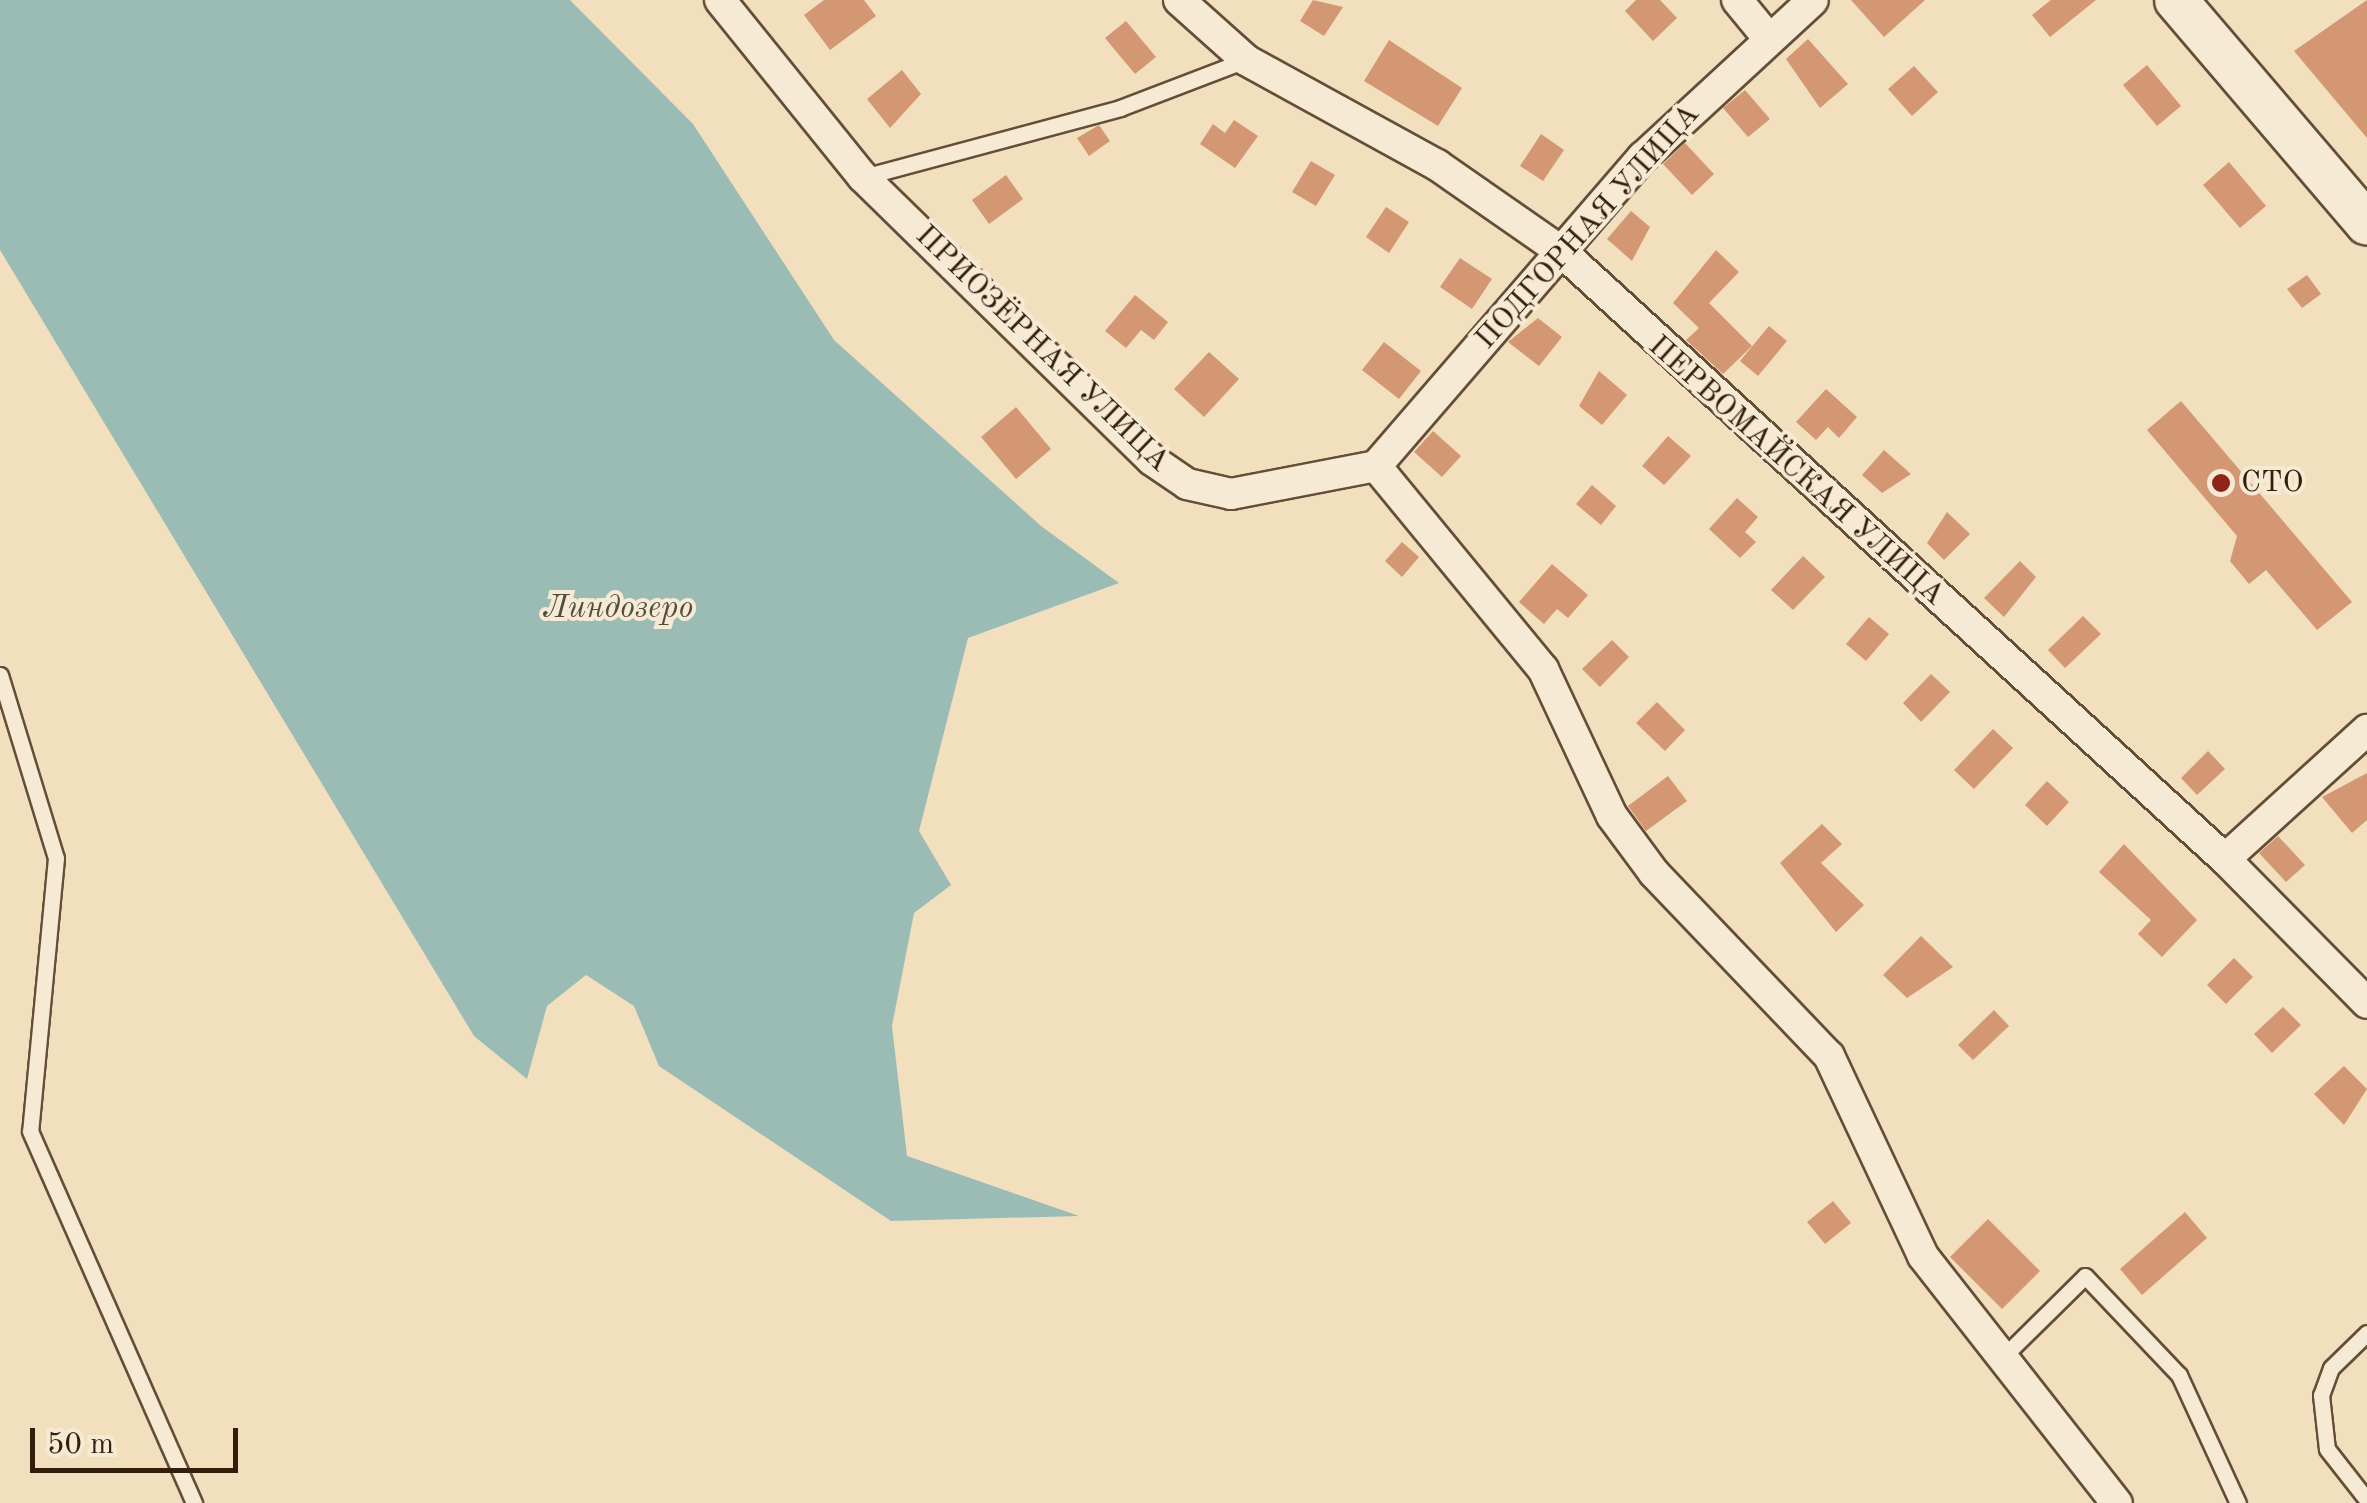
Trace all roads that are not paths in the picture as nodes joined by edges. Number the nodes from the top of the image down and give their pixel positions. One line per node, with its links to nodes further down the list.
1 (720, 0): 8 (street, ПРИОЗЁРНАЯ УЛИЦА)
2 (1179, 0): 7 (street, ПЕРВОМАЙСКАЯ УЛИЦА)
3 (1737, 0): 6 (street)
4 (1813, 0): 6 (street, ПОДГОРНАЯ УЛИЦА)
5 (2176, 0): 9 (street)
6 (1769, 39): 10 (street, ПОДГОРНАЯ УЛИЦА)
7 (1246, 60): 8 (lane); 10 (street, ПЕРВОМАЙСКАЯ УЛИЦА)
8 (863, 177): 11 (street, ПРИОЗЁРНАЯ УЛИЦА)
9 (2367, 224)
10 (1562, 252): 11 (street, ПОДГОРНАЯ УЛИЦА); 14 (street, ПЕРВОМАЙСКАЯ УЛИЦА)
11 (1376, 466): 17 (street)
12 (0, 675): 19 (lane)
13 (2367, 730): 14 (street)
14 (2225, 858): 15 (street, ПЕРВОМАЙСКАЯ УЛИЦА)
15 (2367, 1003)
16 (2367, 1334): 18 (lane)
17 (2005, 1355): 20 (street); 21 (lane)
18 (2367, 1500)
19 (194, 1503)
20 (2116, 1503)
21 (2238, 1503)

